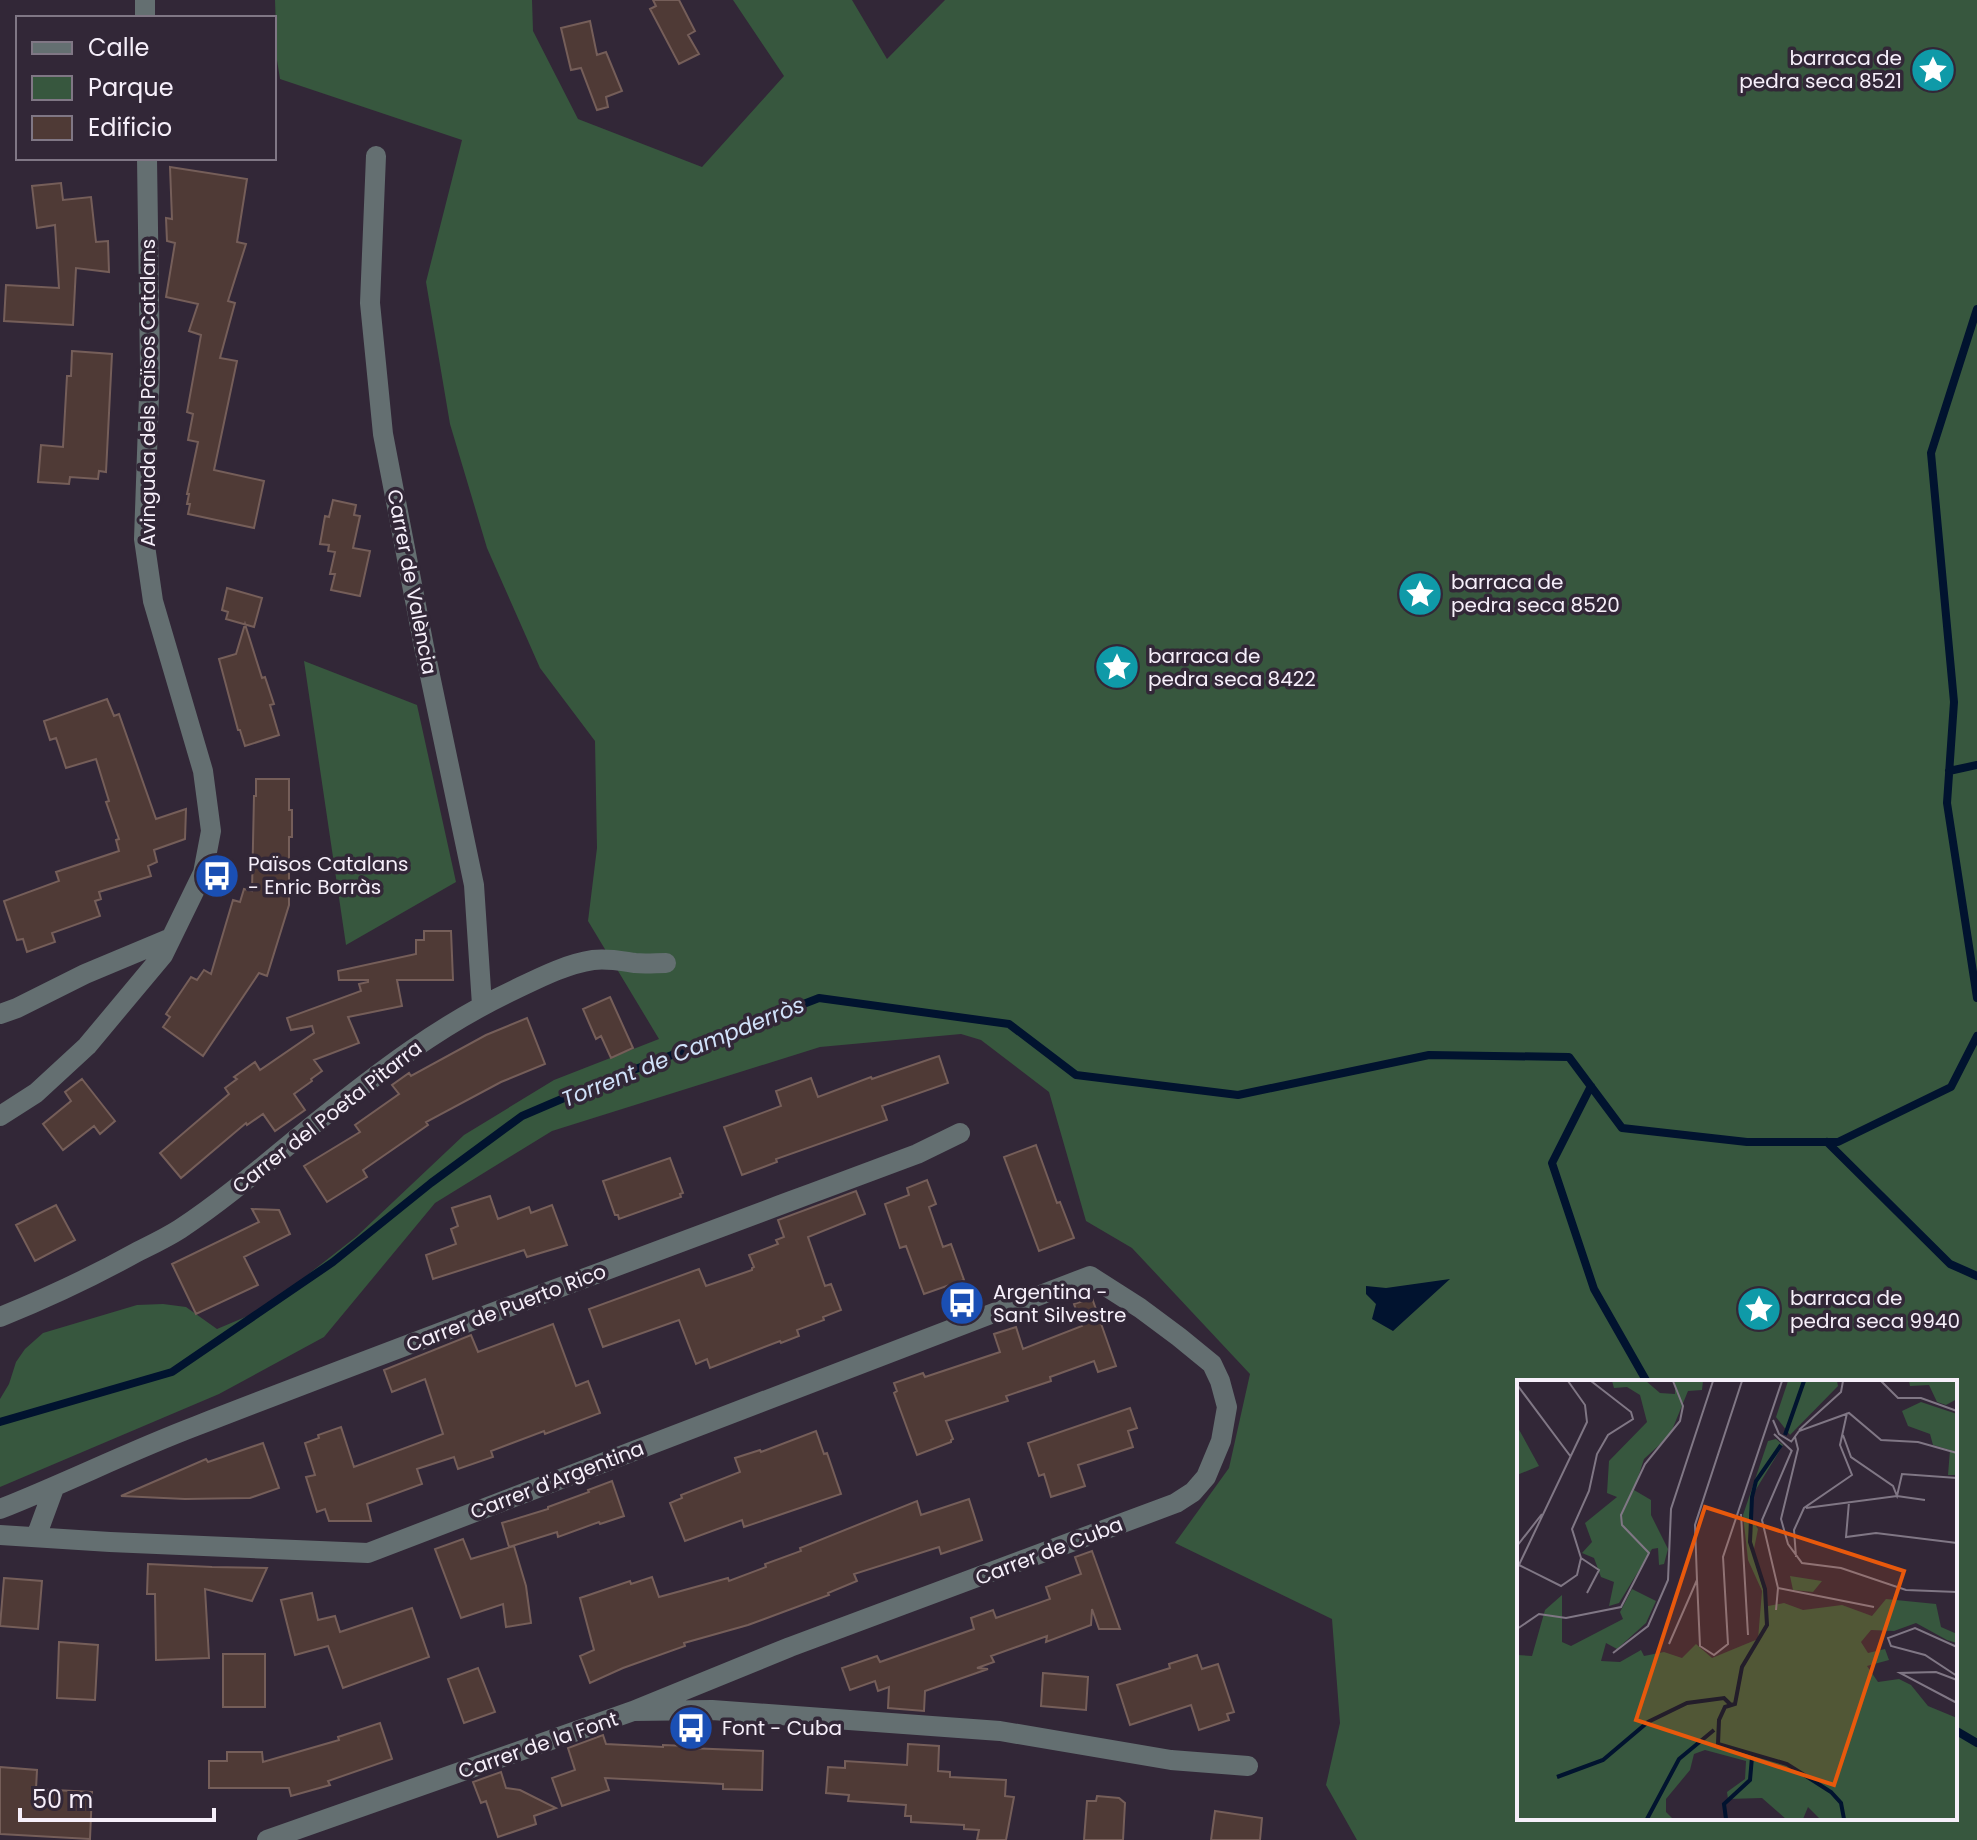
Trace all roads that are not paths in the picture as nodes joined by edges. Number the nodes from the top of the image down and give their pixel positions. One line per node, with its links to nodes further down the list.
1 (376, 156): 5 (street, Carrer de València)
2 (147, 160): 3 (street, Avinguda dels Països Catalans)
3 (171, 938): 6 (street); 7 (street, Avinguda dels Països Catalans)
4 (666, 963): 5 (street, Carrer del Poeta Pitarra)
5 (482, 1005): 10 (street, Carrer del Poeta Pitarra)
6 (0, 1014)
7 (0, 1116)
8 (960, 1133): 11 (street, Carrer de Puerto Rico)
9 (1090, 1276): 14 (street, Carrer d'Argentina); 15 (street, Carrer de Cuba)
10 (0, 1317)
11 (54, 1488): 12 (street, Carrer de Puerto Rico); 14 (street)
12 (0, 1509)
13 (0, 1535): 14 (street, Carrer d'Argentina)
14 (36, 1537)
15 (633, 1711): 16 (street, Carrer de la Font); 17 (street, Carrer de la Font)
16 (1248, 1766)
17 (267, 1840)

